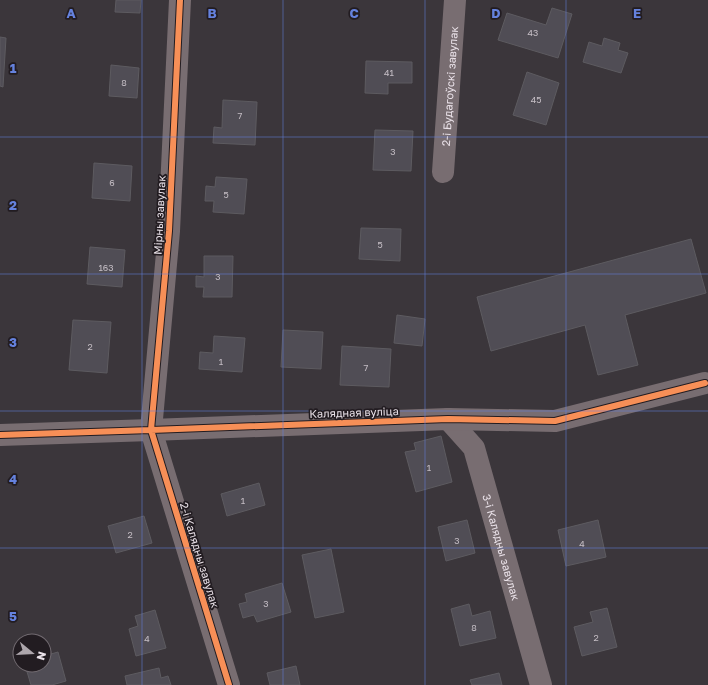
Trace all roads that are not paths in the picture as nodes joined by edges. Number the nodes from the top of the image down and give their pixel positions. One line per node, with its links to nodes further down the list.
1 (180, 0): 6 (street, Мірны завулак)
2 (455, 0): 3 (street, 2-і Будагоўскі завулак)
3 (443, 172)
4 (705, 383): 5 (street, Калядная вуліца)
5 (448, 419): 6 (street, Калядная вуліца); 9 (street, 3-і Калядны завулак)
6 (151, 430): 7 (street, Калядная вуліца); 8 (street, 2-і Калядны завулак)
7 (0, 435)
8 (229, 685)
9 (541, 685)

